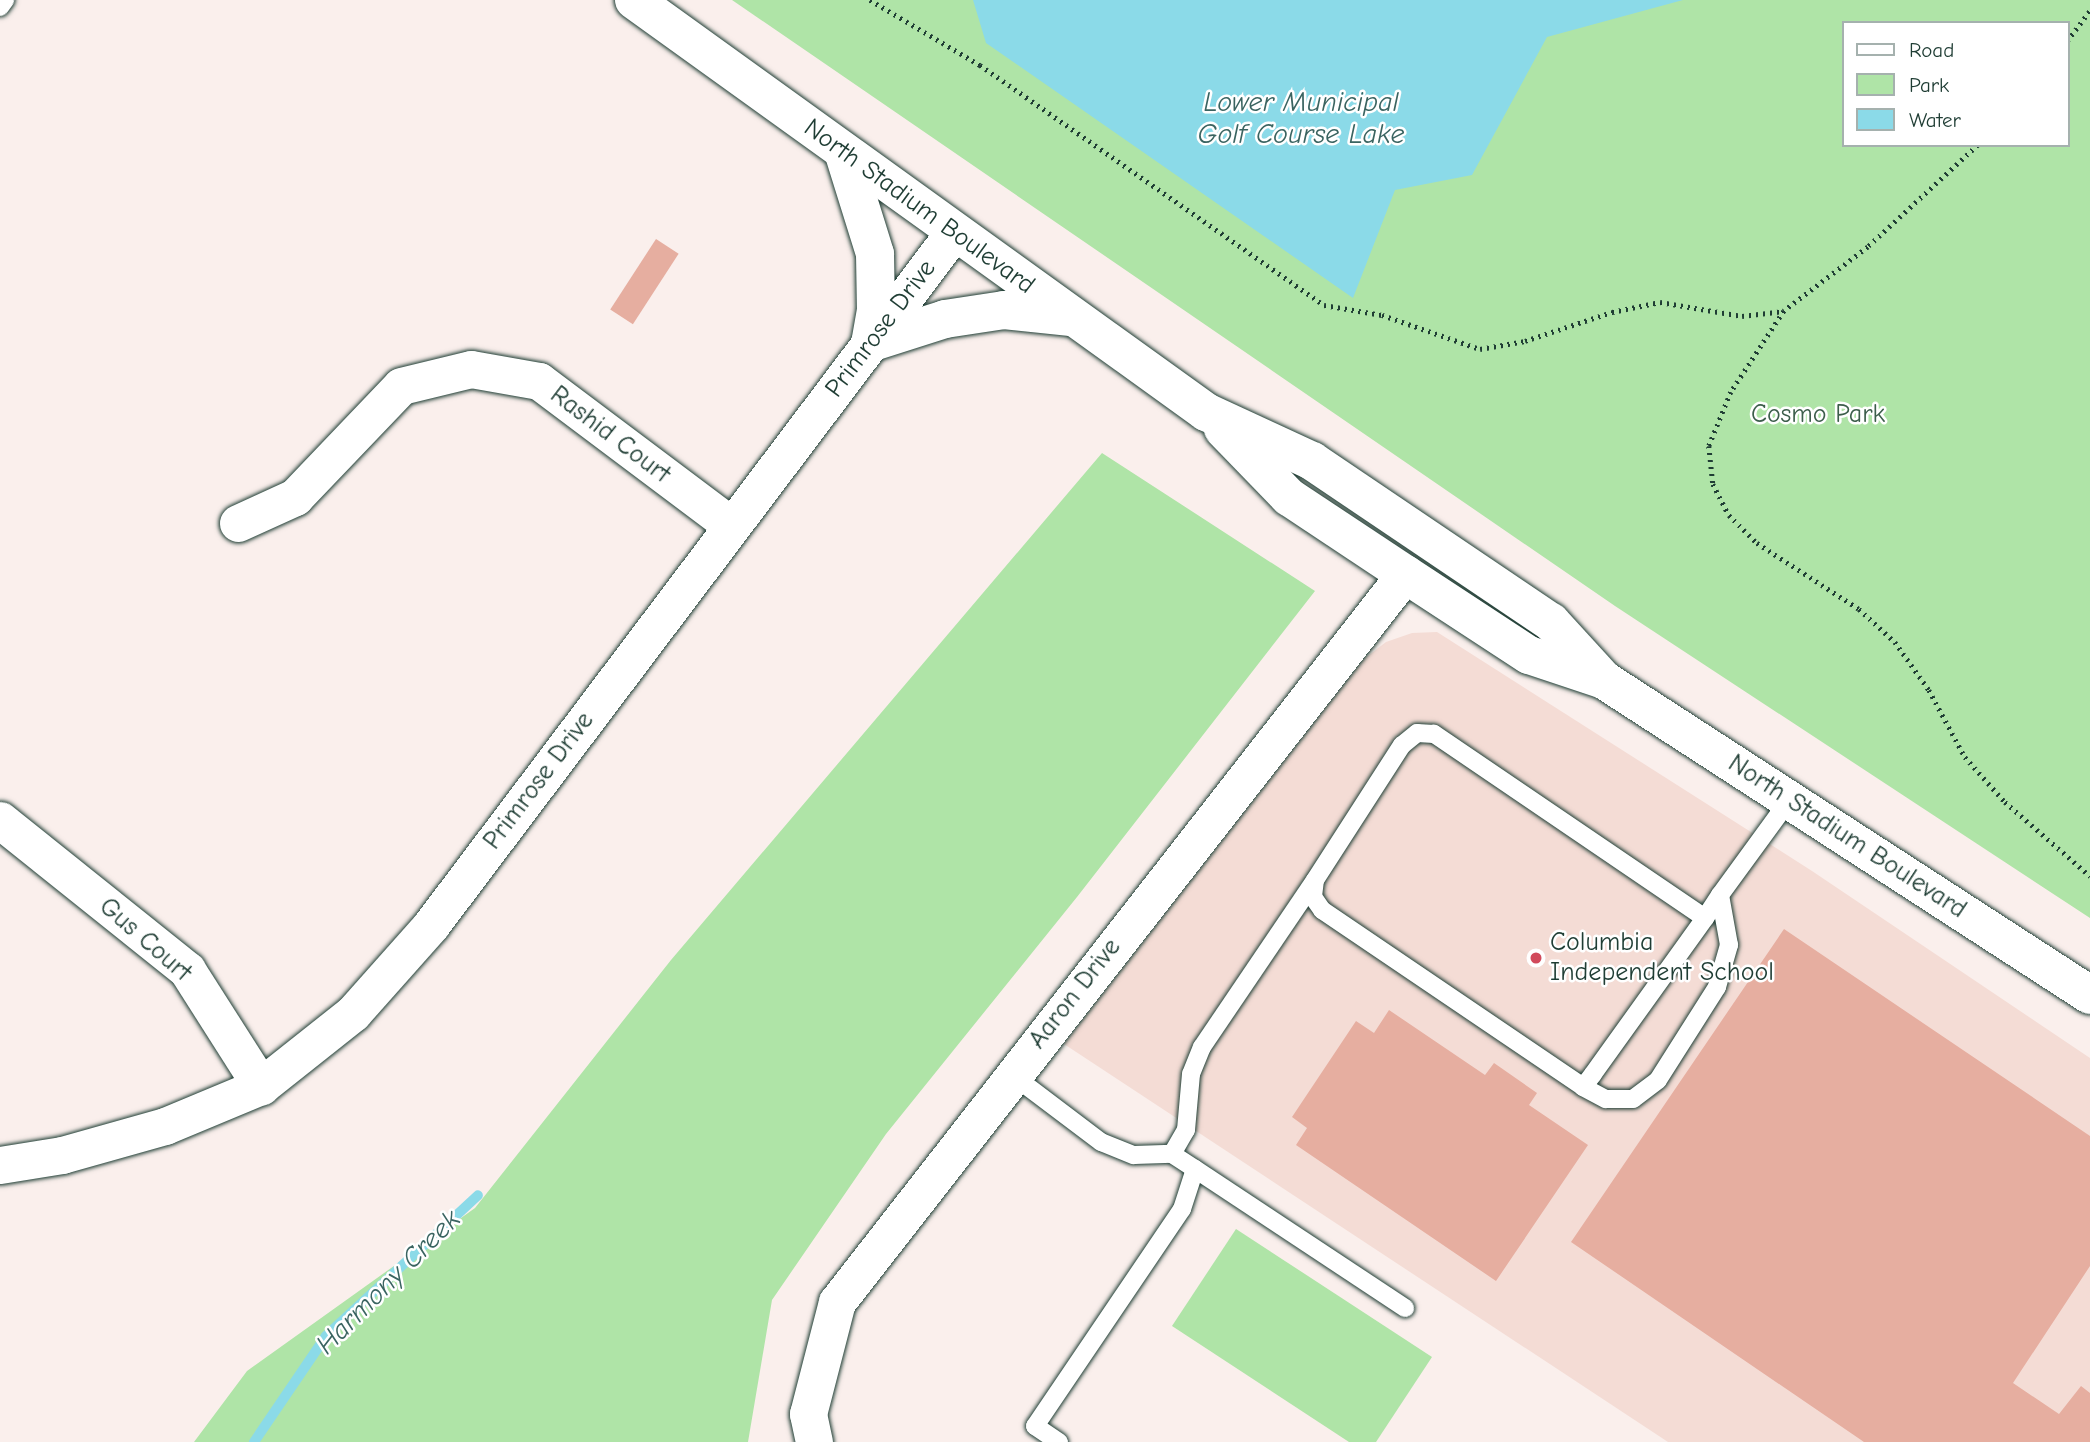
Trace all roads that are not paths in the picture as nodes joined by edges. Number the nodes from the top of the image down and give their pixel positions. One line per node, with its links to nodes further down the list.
1 (5, 0): 3 (lane)
2 (634, 0): 4 (main road, North Stadium Boulevard)
3 (0, 7)
4 (843, 151): 5 (main road, North Stadium Boulevard); 7 (main road)
5 (954, 232): 6 (main road, North Stadium Boulevard); 7 (street, Primrose Drive)
6 (1070, 317): 7 (main road); 8 (main road, North Stadium Boulevard)
7 (870, 343): 10 (street, Primrose Drive)
8 (1206, 412): 11 (main road, North Stadium Boulevard); 12 (main road, North Stadium Boulevard)
9 (238, 523): 10 (street, Rashid Court)
10 (732, 526): 20 (street, Primrose Drive)
11 (1405, 574): 12 (main road, North Stadium Boulevard); 19 (street, Aaron Drive)
12 (1604, 680): 13 (main road, North Stadium Boulevard)
13 (1790, 799): 16 (lane); 18 (main road, North Stadium Boulevard)
14 (0, 820): 20 (street, Gus Court)
15 (1315, 880): 17 (lane); 21 (lane); 22 (lane)
16 (1720, 895): 17 (lane); 21 (lane)
17 (1705, 918): 21 (lane)
18 (2090, 995)
19 (1012, 1074): 22 (lane); 26 (street, Aaron Drive)
20 (261, 1086): 23 (street, Primrose Drive)
21 (1583, 1087)
22 (1172, 1154): 24 (lane)
23 (0, 1165)
24 (1195, 1169): 25 (lane); 27 (lane)
25 (1405, 1308)
26 (814, 1442)
27 (1059, 1442)

